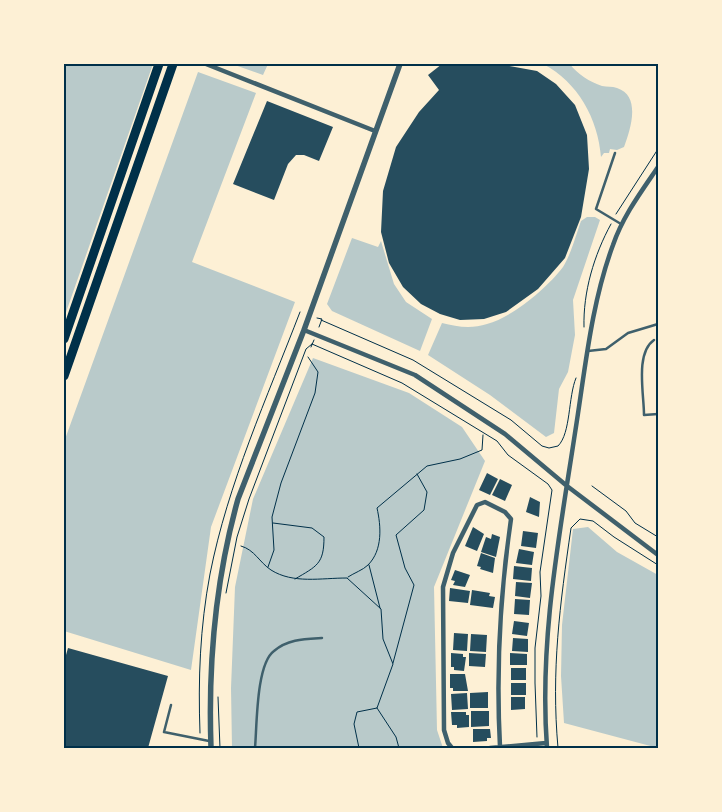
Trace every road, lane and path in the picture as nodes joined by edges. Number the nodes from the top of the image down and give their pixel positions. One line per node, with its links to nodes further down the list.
1 (159, 64): 16 (highway)
2 (173, 64): 24 (highway)
3 (206, 64): 5 (street)
4 (400, 64): 5 (street)
5 (375, 131): 15 (street)
6 (658, 149): 9 (path)
7 (616, 153): 9 (lane)
8 (658, 167): 10 (street)
9 (613, 219): 10 (lane); 14 (path)
10 (621, 224): 21 (street)
11 (300, 312): 18 (path)
12 (321, 320): 23 (path)
13 (658, 324): 21 (lane)
14 (584, 329)
15 (304, 330): 28 (street); 47 (street)
16 (64, 339)
17 (654, 340): 25 (lane)
18 (288, 343)
19 (312, 344): 20 (path); 39 (path); 46 (path)
20 (311, 347)
21 (588, 351): 28 (street)
22 (308, 357): 30 (path)
23 (578, 374)
24 (64, 376)
25 (658, 414)
26 (483, 435): 27 (path)
27 (417, 474): 34 (path); 42 (path)
28 (567, 486): 33 (street); 48 (street)
29 (592, 486): 31 (path)
30 (272, 523): 36 (path); 38 (path)
31 (658, 537)
32 (240, 546): 36 (path)
33 (658, 554)
34 (368, 565): 37 (path); 40 (path)
35 (658, 565): 57 (path)
36 (268, 568): 38 (path)
37 (347, 578): 38 (path); 40 (path)
38 (295, 580)
39 (225, 601)
40 (381, 609): 42 (path)
41 (322, 638): 51 (lane)
42 (393, 664): 45 (path)
43 (218, 696): 50 (path)
44 (171, 705): 47 (lane)
45 (376, 708): 52 (path); 53 (path)
46 (536, 731)
47 (211, 741): 49 (street)
48 (547, 746): 56 (street)
49 (211, 748)
50 (220, 748)
51 (255, 748)
52 (359, 748)
53 (399, 748)
54 (452, 748): 56 (street)
55 (490, 748): 56 (street)
56 (500, 748)
57 (558, 748)

